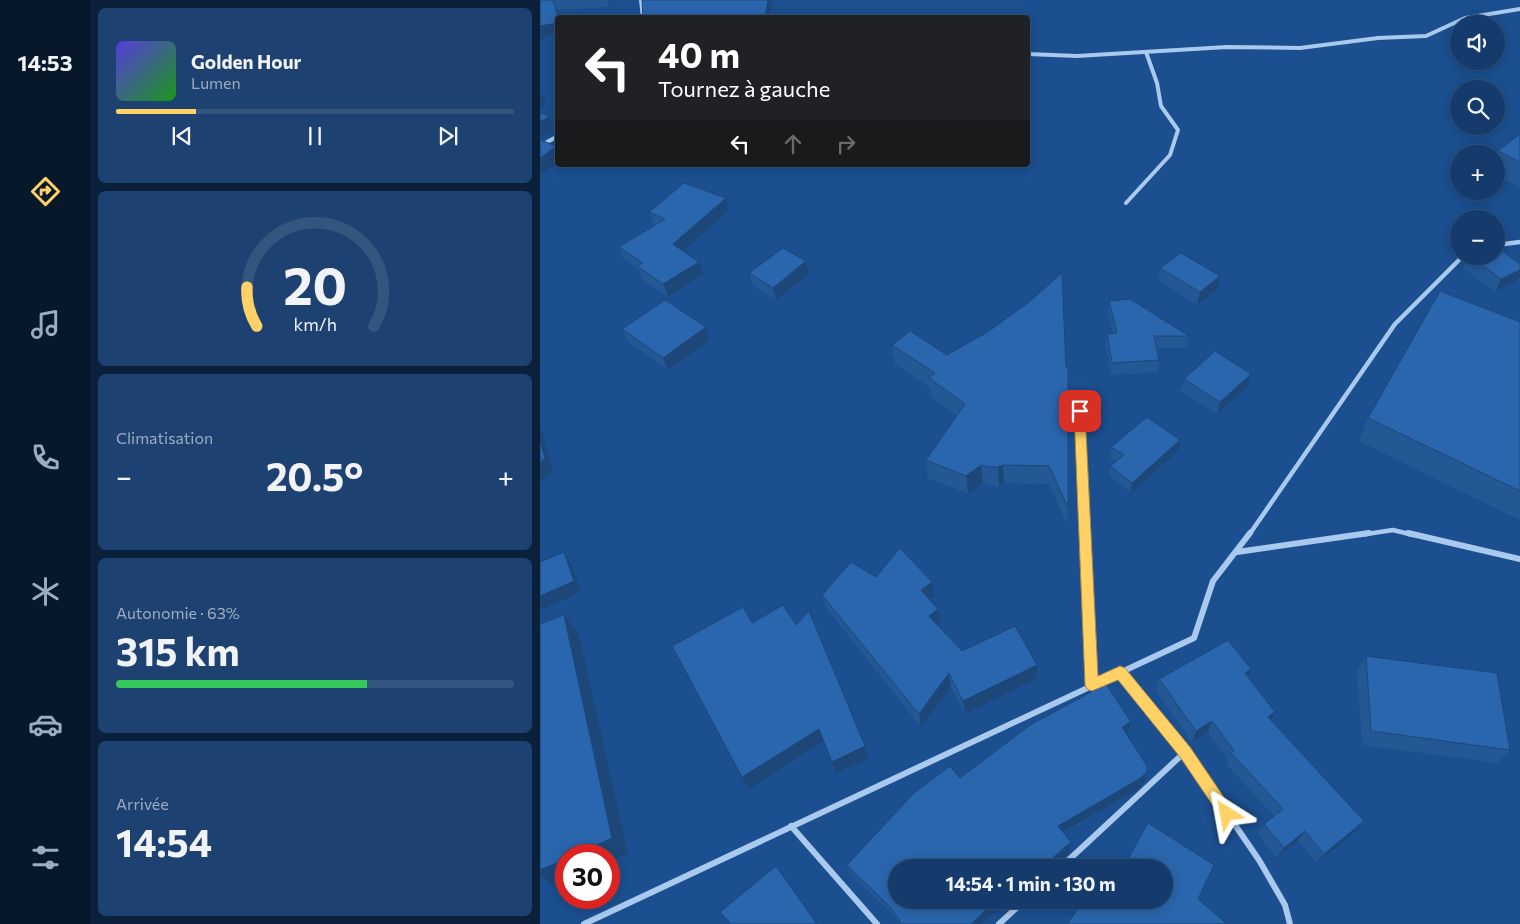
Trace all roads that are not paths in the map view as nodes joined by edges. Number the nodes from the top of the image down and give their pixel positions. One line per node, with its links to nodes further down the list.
1 (641, 0): 3 (street)
2 (1520, 9): 4 (street)
3 (643, 15)
4 (1146, 52): 5 (street); 8 (street)
5 (1030, 54)
6 (555, 138): 7 (street)
7 (540, 146)
8 (1126, 203)
9 (1520, 242): 10 (street)
10 (1505, 244)
11 (1453, 265): 13 (street)
12 (1080, 411): 16 (street)
13 (1237, 552): 14 (street); 15 (street)
14 (1520, 558)
15 (1120, 672): 16 (street); 17 (street)
16 (1092, 685): 18 (street)
17 (1185, 752): 19 (street); 24 (street)
18 (791, 826): 21 (street); 22 (street)
19 (1070, 859)
20 (1015, 909): 23 (street)
21 (584, 924)
22 (877, 924)
23 (999, 924)
24 (1290, 924)

